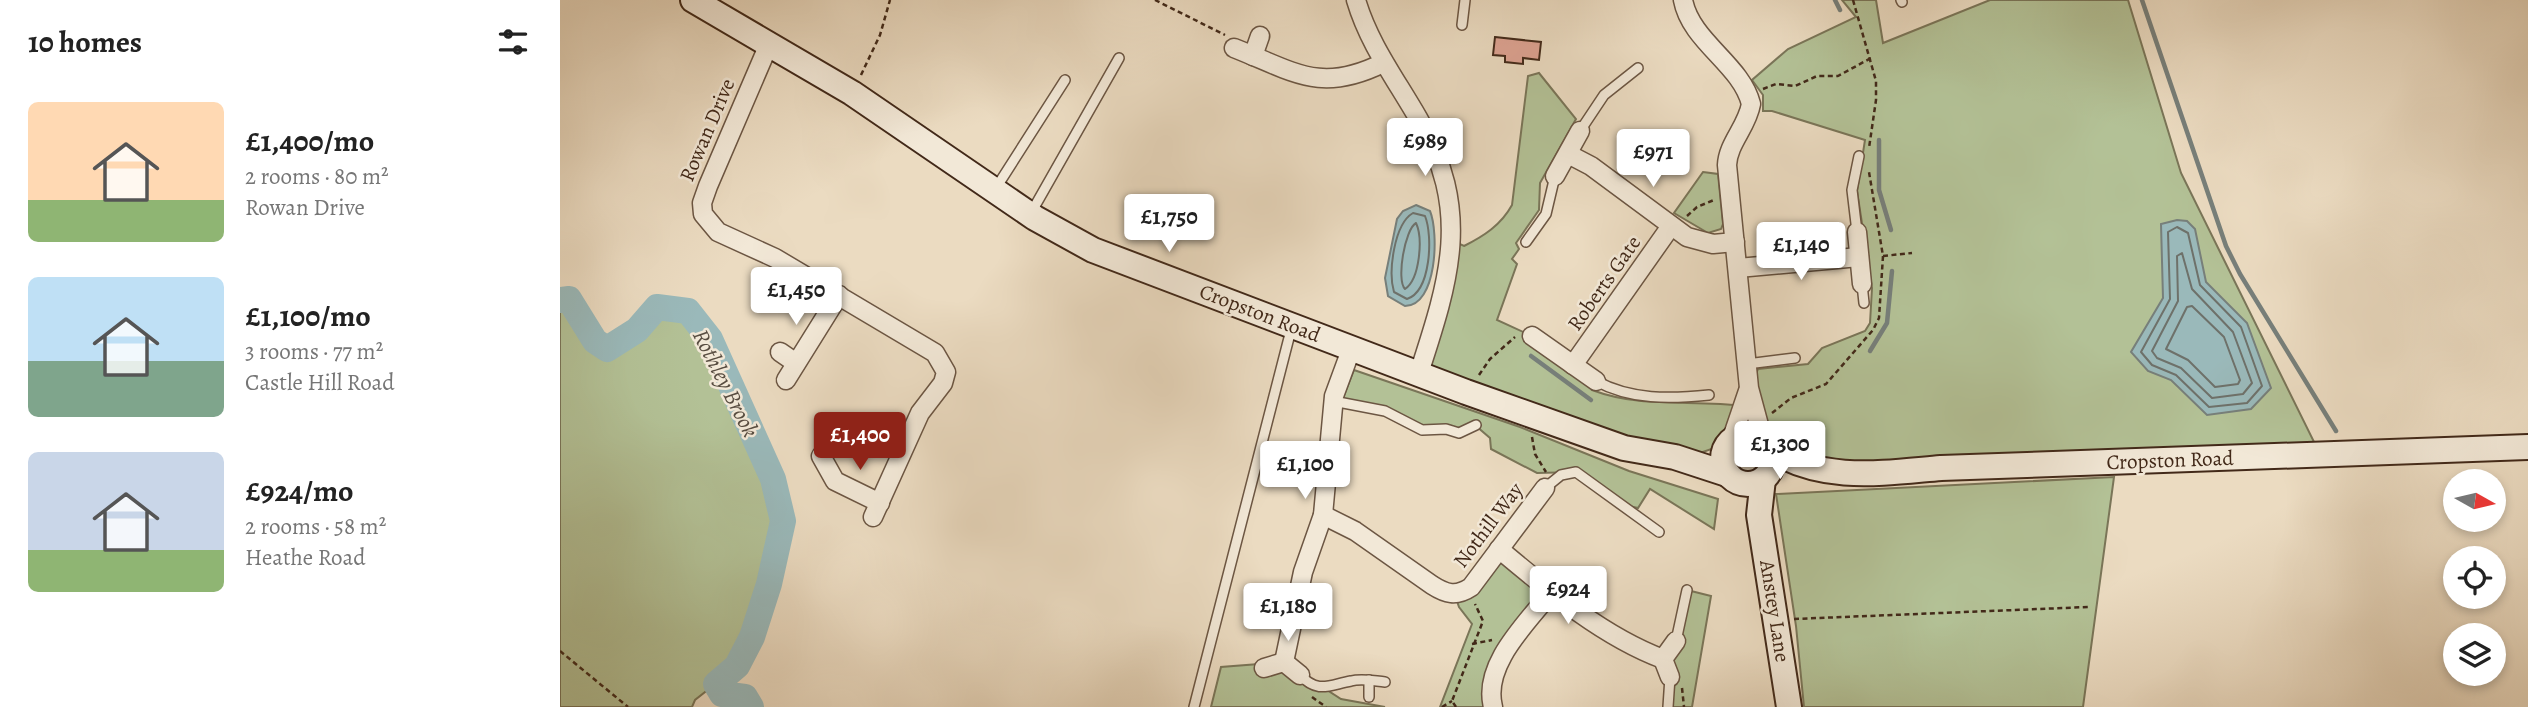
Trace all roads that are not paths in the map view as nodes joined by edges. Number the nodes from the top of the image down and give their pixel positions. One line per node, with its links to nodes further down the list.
1 (693, 0): 7 (street, Cropston Road)
2 (1356, 0): 11 (street)
3 (1465, 0): 5 (lane)
4 (1683, 0): 23 (street)
5 (1462, 25)
6 (1260, 36): 9 (street)
7 (769, 44): 18 (street, Cropston Road); 27 (street, Rowan Drive)
8 (1234, 48): 9 (street)
9 (1253, 56): 11 (street)
10 (1119, 58): 19 (lane)
11 (1383, 63): 37 (street)
12 (1638, 68): 14 (lane)
13 (1065, 80): 18 (lane)
14 (1580, 131): 15 (street)
15 (1568, 154): 17 (street); 20 (street)
16 (1859, 156): 21 (lane)
17 (1555, 176): 22 (lane)
18 (995, 189): 19 (street, Cropston Road)
19 (1031, 214): 29 (street, Cropston Road)
20 (1674, 228): 23 (street); 36 (street, Roberts Gate)
21 (1857, 232): 24 (street)
22 (1526, 242)
23 (1735, 242): 25 (street)
24 (1859, 257): 25 (street); 26 (street)
25 (1738, 268): 35 (street)
26 (1862, 284): 28 (lane)
27 (839, 295): 34 (street); 46 (street, Rowan Drive)
28 (1864, 303)
29 (1293, 324): 31 (street, Cropston Road); 68 (lane)
30 (1532, 336): 36 (street, Roberts Gate)
31 (1352, 347): 37 (street, Cropston Road); 42 (street)
32 (780, 352): 34 (street)
33 (1795, 358): 35 (lane)
34 (796, 363): 38 (street)
35 (1747, 364): 40 (street)
36 (1573, 365): 39 (street, Roberts Gate)
37 (1419, 373): 47 (street, Cropston Road)
38 (786, 380)
39 (1596, 381): 41 (lane)
40 (1749, 388): 44 (street); 48 (street)
41 (1709, 395)
42 (1333, 401): 43 (lane); 52 (street)
43 (1476, 425)
44 (1730, 442): 47 (street, Cropston Road); 48 (street, Cropston Road); 49 (street)
45 (2528, 447): 48 (street, Cropston Road)
46 (821, 456)
47 (1675, 457): 49 (street, Cropston Road)
48 (1766, 460): 49 (street, Cropston Road); 53 (street, Anstey Lane)
49 (1733, 478): 53 (street, Anstey Lane)
50 (1545, 488): 54 (lane); 56 (street, Nothill Way)
51 (1652, 509): 54 (lane)
52 (1323, 515): 56 (street, Nothill Way); 61 (street)
53 (1759, 515): 71 (street, Anstey Lane)
54 (1643, 518): 55 (lane)
55 (1659, 532)
56 (1499, 549): 58 (street)
57 (1687, 590): 59 (lane)
58 (1552, 591): 60 (street); 69 (street)
59 (1676, 641): 60 (street)
60 (1663, 659): 64 (street)
61 (1284, 662): 62 (street); 63 (street)
62 (1264, 668)
63 (1300, 675): 65 (lane)
64 (1670, 677): 70 (lane)
65 (1369, 680): 66 (lane); 67 (lane)
66 (1385, 682)
67 (1369, 697)
68 (1194, 707)
69 (1493, 707)
70 (1668, 707)
71 (1789, 707)

